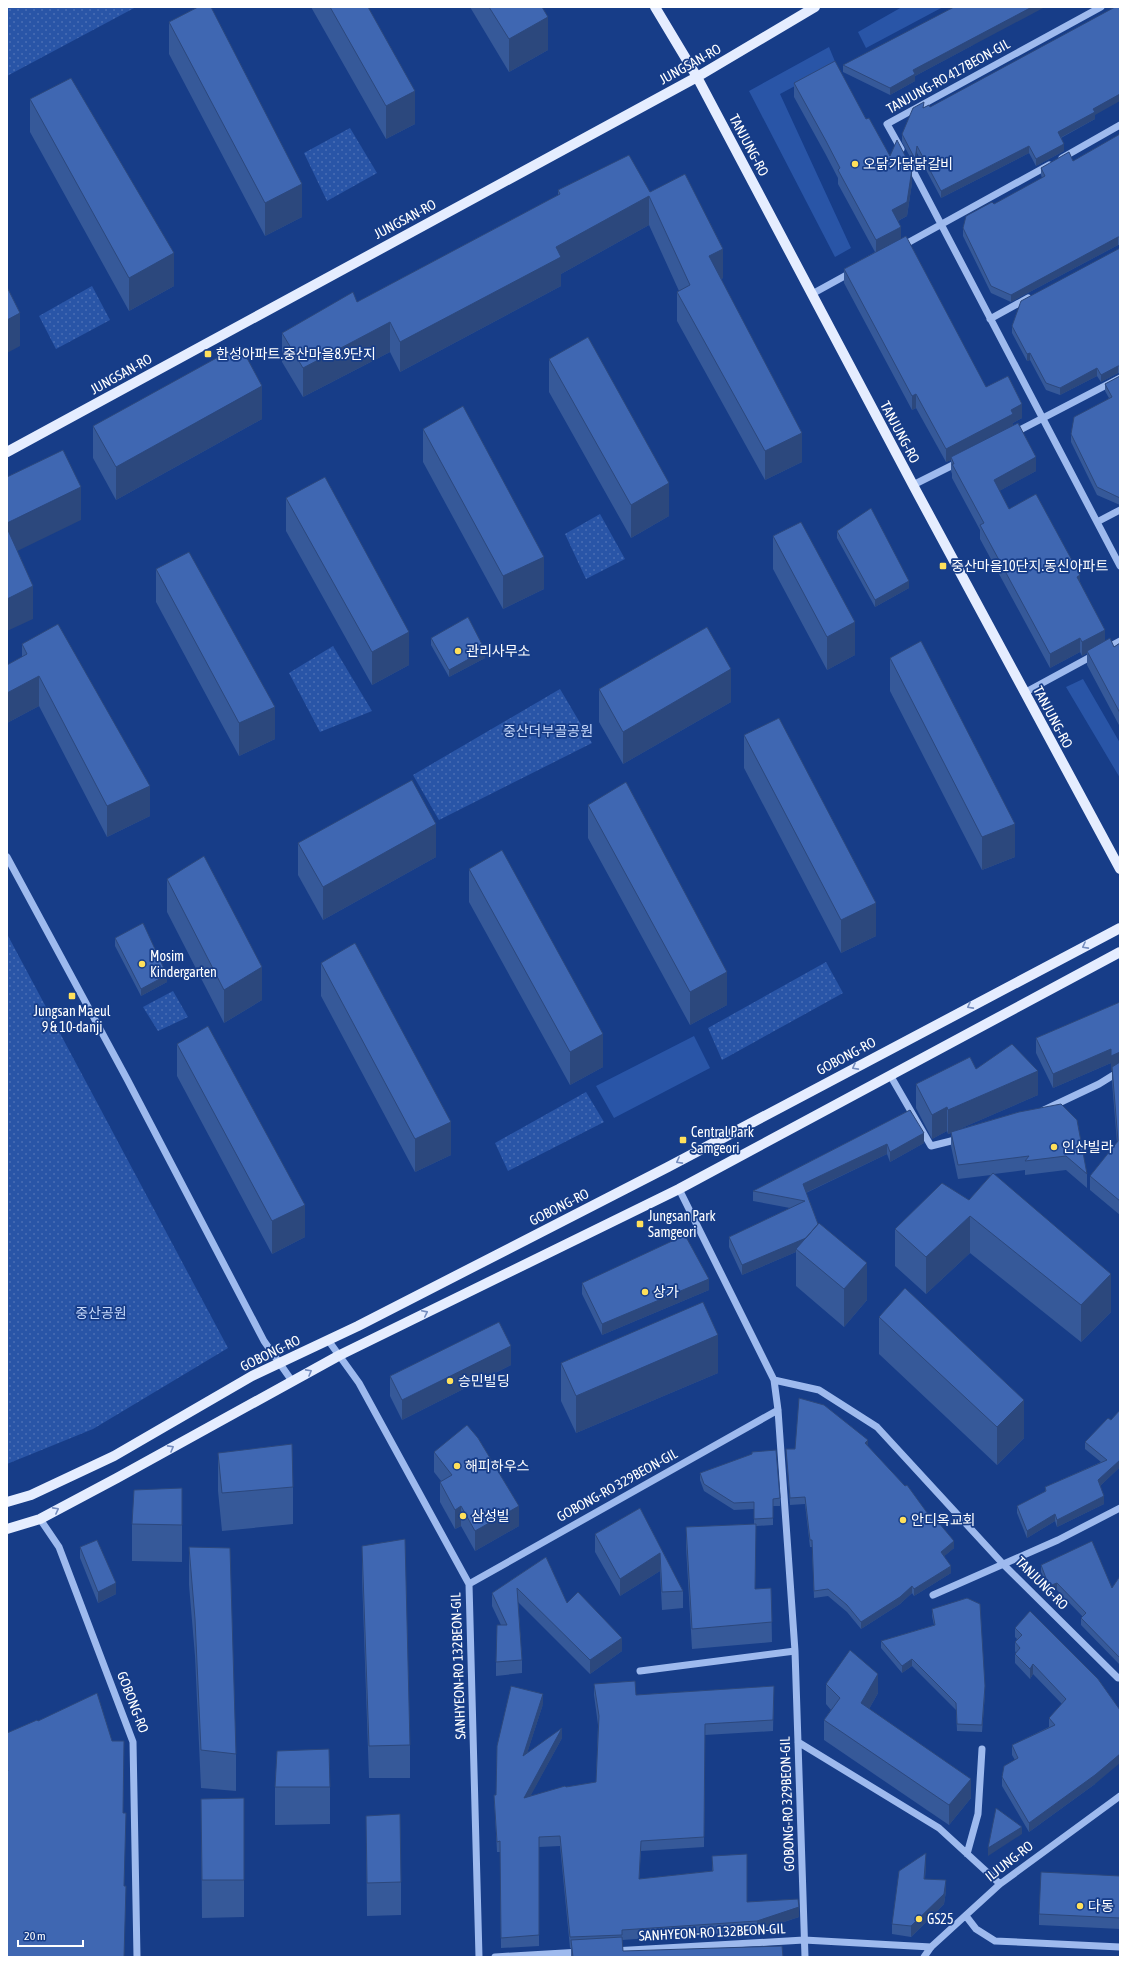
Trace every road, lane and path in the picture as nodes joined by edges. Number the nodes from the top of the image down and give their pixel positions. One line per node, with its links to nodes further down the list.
1 (655, 7): 4 (main road, TANJUNG-RO)
2 (815, 7): 4 (main road, JUNGSAN-RO)
3 (1101, 7): 6 (street, TANJUNG-RO 417BEON-GIL)
4 (697, 77): 10 (main road, TANJUNG-RO); 15 (main road, JUNGSAN-RO)
5 (1120, 126): 6 (street)
6 (942, 226): 7 (street); 11 (street, TANJUNG-RO 417BEON-GIL)
7 (894, 250)
8 (860, 268): 10 (street)
9 (1038, 293): 11 (street)
10 (812, 294): 17 (main road, TANJUNG-RO)
11 (990, 319): 13 (street, TANJUNG-RO 417BEON-GIL)
12 (1120, 378): 13 (street)
13 (1042, 419): 14 (street); 19 (street, TANJUNG-RO 417BEON-GIL)
14 (1008, 436)
15 (7, 452)
16 (967, 457): 17 (street)
17 (913, 485): 22 (main road, TANJUNG-RO)
18 (1120, 510): 19 (street)
19 (1097, 522): 20 (street, TANJUNG-RO 417BEON-GIL)
20 (1120, 566)
21 (1120, 641): 22 (street)
22 (1024, 693): 24 (main road, TANJUNG-RO)
23 (7, 857): 34 (street)
24 (1120, 870)
25 (1120, 928): 32 (main road, GOBONG-RO, one-way to 32)
26 (1120, 952): 28 (main road)
27 (1120, 1071): 29 (street)
28 (890, 1075): 30 (street); 31 (main road)
29 (1036, 1113)
30 (967, 1137)
31 (680, 1189): 33 (main road, one-way to 31); 35 (street, GOBONG-RO 329BEON-GIL)
32 (328, 1340): 33 (street, SANHYEON-RO 132BEON-GIL); 34 (main road, GOBONG-RO)
33 (340, 1355): 36 (main road, one-way to 33); 43 (street, SANHYEON-RO 132BEON-GIL)
34 (280, 1363): 36 (street); 38 (main road, GOBONG-RO)
35 (774, 1380): 37 (street, GOBONG-RO 329BEON-GIL); 42 (street)
36 (292, 1381): 40 (main road, one-way to 36)
37 (778, 1410): 43 (street, GOBONG-RO 329BEON-GIL); 45 (street, GOBONG-RO 329BEON-GIL)
38 (7, 1502)
39 (1120, 1508): 42 (street, TANJUNG-RO)
40 (40, 1519): 41 (main road); 59 (street, GOBONG-RO)
41 (7, 1529)
42 (1003, 1564): 44 (street); 47 (street, TANJUNG-RO)
43 (469, 1584): 60 (street, SANHYEON-RO 132BEON-GIL)
44 (933, 1595)
45 (795, 1651): 46 (street); 48 (street, GOBONG-RO 329BEON-GIL)
46 (640, 1671)
47 (1120, 1678)
48 (798, 1742): 51 (street); 54 (street, GOBONG-RO 329BEON-GIL)
49 (982, 1749): 51 (street)
50 (1120, 1796): 52 (street, ILJUNG-RO)
51 (967, 1854): 52 (street)
52 (1000, 1884): 53 (street, ILJUNG-RO)
53 (966, 1916): 55 (street, ILJUNG-RO); 56 (street)
54 (804, 1940): 55 (street, SANHYEON-RO 132BEON-GIL); 57 (street, SANHYEON-RO 132BEON-GIL); 62 (street, GOBONG-RO 329BEON-GIL)
55 (931, 1947): 63 (street, ILJUNG-RO)
56 (1120, 1947)
57 (606, 1951)
58 (590, 1952): 61 (street)
59 (137, 1957)
60 (479, 1957)
61 (495, 1957)
62 (805, 1957)
63 (924, 1957)

